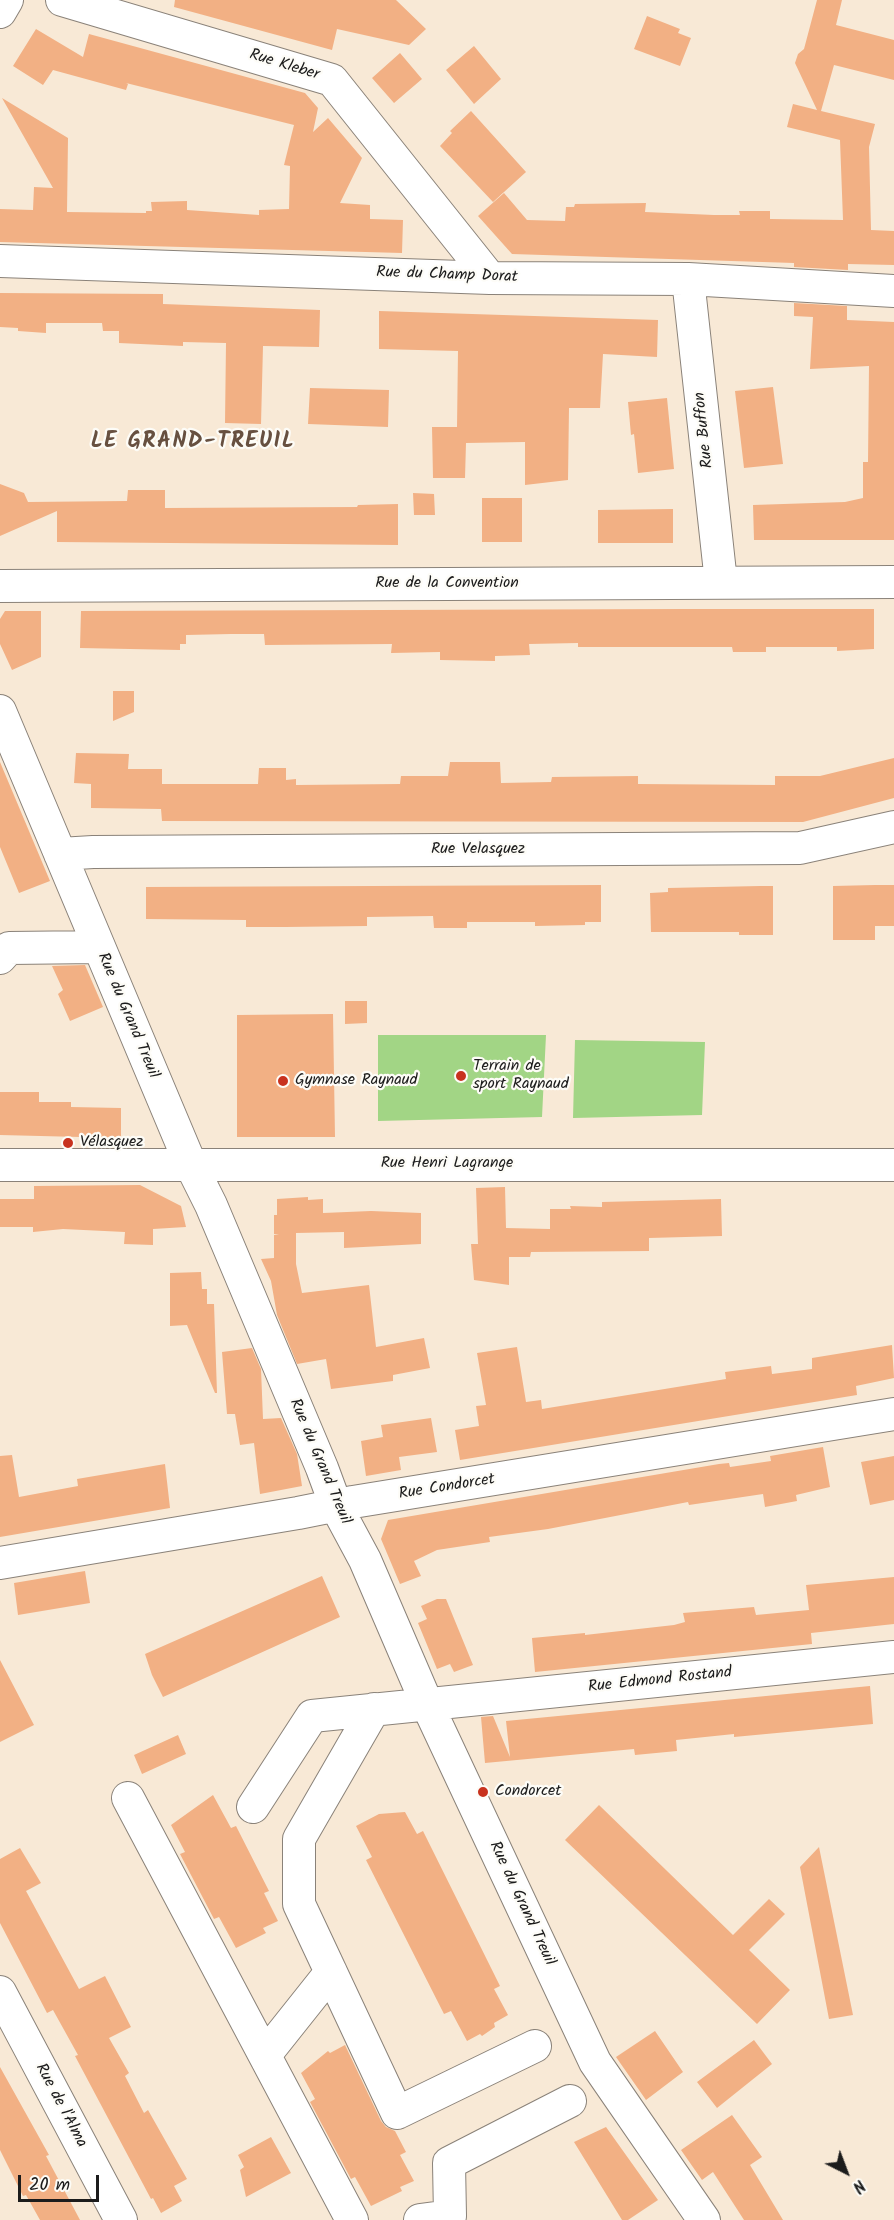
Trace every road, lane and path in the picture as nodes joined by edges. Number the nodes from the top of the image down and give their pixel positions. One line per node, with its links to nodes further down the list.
1 (7, 0): 3 (street)
2 (62, 0): 5 (street, Rue Kleber)
3 (0, 12)
4 (0, 261): 5 (street, Rue du Champ Dorat)
5 (490, 278): 6 (street, Rue du Champ Dorat)
6 (688, 279): 7 (street, Rue du Champ Dorat); 8 (street, Rue Buffon)
7 (894, 291)
8 (721, 582): 9 (street, Rue de la Convention); 10 (street, Rue de la Convention)
9 (894, 582)
10 (0, 586)
11 (0, 711): 13 (street, Rue du Grand Treuil)
12 (894, 827): 13 (street, Rue Velasquez)
13 (60, 854): 14 (street, Rue du Grand Treuil)
14 (98, 947): 15 (street); 16 (street, Rue du Grand Treuil)
15 (0, 958)
16 (190, 1163): 17 (street, Rue Henri Lagrange); 18 (street, Rue Henri Lagrange); 20 (street, Rue du Grand Treuil)
17 (0, 1165)
18 (894, 1165)
19 (894, 1414): 20 (street, Rue Condorcet)
20 (336, 1506): 21 (street, Rue Condorcet); 23 (street, Rue du Grand Treuil)
21 (0, 1563)
22 (894, 1657): 23 (street, Rue Edmond Rostand)
23 (427, 1704): 24 (street, Rue Edmond Rostand); 35 (street, Rue du Grand Treuil)
24 (374, 1709): 26 (street, Rue Edmond Rostand); 27 (street)
25 (128, 1798): 30 (street)
26 (253, 1806)
27 (331, 1972): 29 (street); 30 (street)
28 (0, 1992): 32 (street, Rue de l'Alma)
29 (535, 2046)
30 (265, 2055): 33 (street)
31 (570, 2101): 34 (street)
32 (121, 2220)
33 (352, 2220)
34 (420, 2220)
35 (704, 2220)

